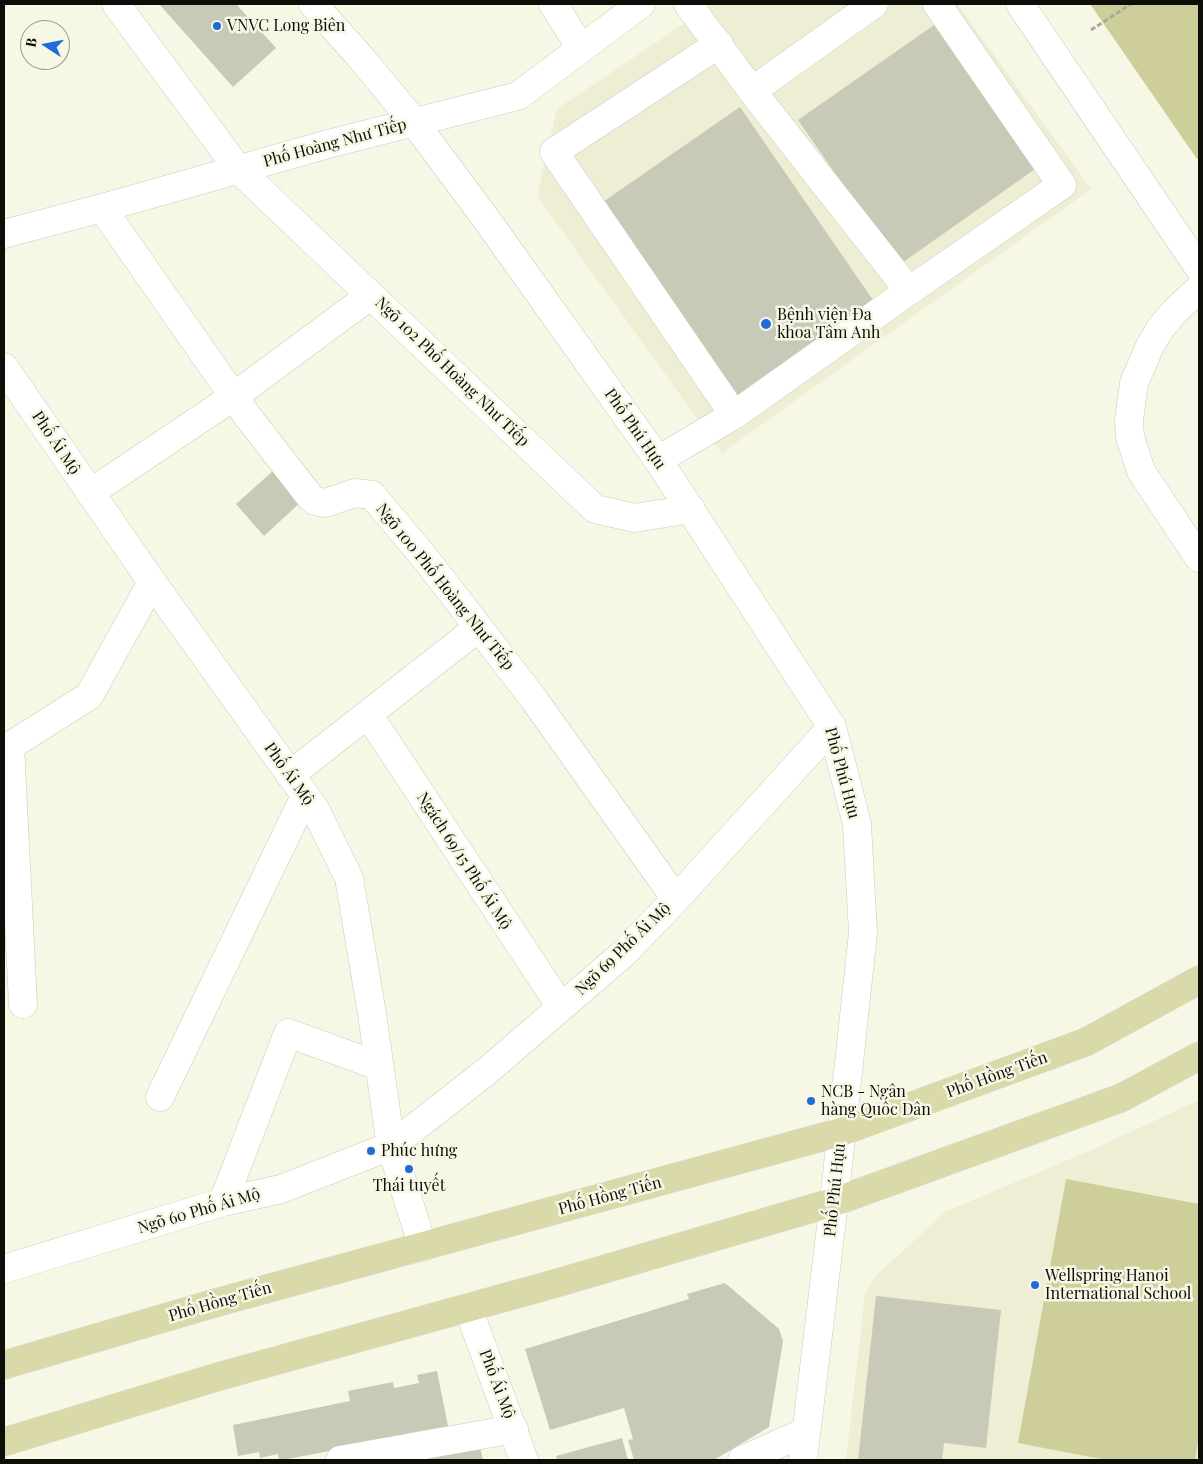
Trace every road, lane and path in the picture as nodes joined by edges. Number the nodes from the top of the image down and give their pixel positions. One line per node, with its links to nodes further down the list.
1 (116, 4): 15 (street, Ngõ 102 Phố Hoàng Như Tiếp)
2 (313, 4): 14 (street, Phố Phú Hựu)
3 (553, 4): 12 (street)
4 (641, 4): 12 (street, Phố Hoàng Như Tiếp)
5 (688, 4): 11 (street)
6 (874, 4): 13 (street)
7 (937, 4): 20 (street)
8 (1020, 4): 18 (street)
9 (1131, 4): 10 (path)
10 (1091, 30)
11 (719, 44): 13 (street); 24 (street)
12 (581, 48): 14 (street, Phố Hoàng Như Tiếp)
13 (752, 91): 20 (street)
14 (414, 122): 15 (street, Phố Hoàng Như Tiếp); 25 (street, Phố Phú Hựu)
15 (238, 169): 16 (street, Phố Hoàng Như Tiếp); 21 (street, Ngõ 102 Phố Hoàng Như Tiếp)
16 (102, 208): 17 (street, Phố Hoàng Như Tiếp); 23 (street, Ngõ 100 Phố Hoàng Như Tiếp)
17 (4, 234)
18 (1199, 268)
19 (1199, 289): 28 (street)
20 (909, 291): 24 (street)
21 (371, 295): 23 (street); 27 (street, Ngõ 102 Phố Hoàng Như Tiếp)
22 (4, 366): 26 (street, Phố Ái Mộ)
23 (233, 396): 26 (street); 30 (street, Ngõ 100 Phố Hoàng Như Tiếp)
24 (734, 415): 25 (street)
25 (658, 460): 27 (street, Phố Phú Hựu)
26 (90, 493): 29 (street, Phố Ái Mộ)
27 (691, 509): 32 (street, Phố Phú Hựu)
28 (1199, 558)
29 (152, 582): 33 (street); 34 (street, Phố Ái Mộ)
30 (478, 628): 31 (street); 35 (street, Ngõ 100 Phố Hoàng Như Tiếp)
31 (368, 714): 34 (street); 38 (street, Ngách 69/15 Phố Ái Mộ)
32 (832, 727): 35 (street, Ngõ 69 Phố Ái Mộ); 42 (street, Phố Phú Hựu)
33 (7, 746): 37 (street)
34 (298, 785): 40 (street, Phố Ái Mộ); 41 (street)
35 (676, 898): 38 (street, Ngõ 69 Phố Ái Mộ)
36 (1199, 980): 42 (main road, Phố Hồng Tiến)
37 (23, 1004)
38 (561, 1007): 43 (street, Ngõ 69 Phố Ái Mộ)
39 (1199, 1056): 45 (main road)
40 (380, 1066): 43 (street, Phố Ái Mộ); 44 (street)
41 (160, 1097)
42 (841, 1132): 45 (street, Phố Phú Hựu); 46 (main road, Phố Hồng Tiến)
43 (391, 1146): 44 (street, Ngõ 60 Phố Ái Mộ); 46 (street, Phố Ái Mộ)
44 (223, 1202): 47 (street, Ngõ 60 Phố Ái Mộ)
45 (834, 1202): 48 (main road); 51 (street, Phố Phú Hựu)
46 (423, 1247): 49 (main road, Phố Hồng Tiến)
47 (4, 1269)
48 (468, 1308): 50 (street, Phố Ái Mộ); 52 (main road)
49 (4, 1364)
50 (514, 1429): 53 (street); 54 (street, Phố Ái Mộ)
51 (805, 1432): 55 (street); 56 (street, Phố Phú Hựu)
52 (4, 1442)
53 (340, 1460)
54 (524, 1460)
55 (742, 1460)
56 (803, 1460)

